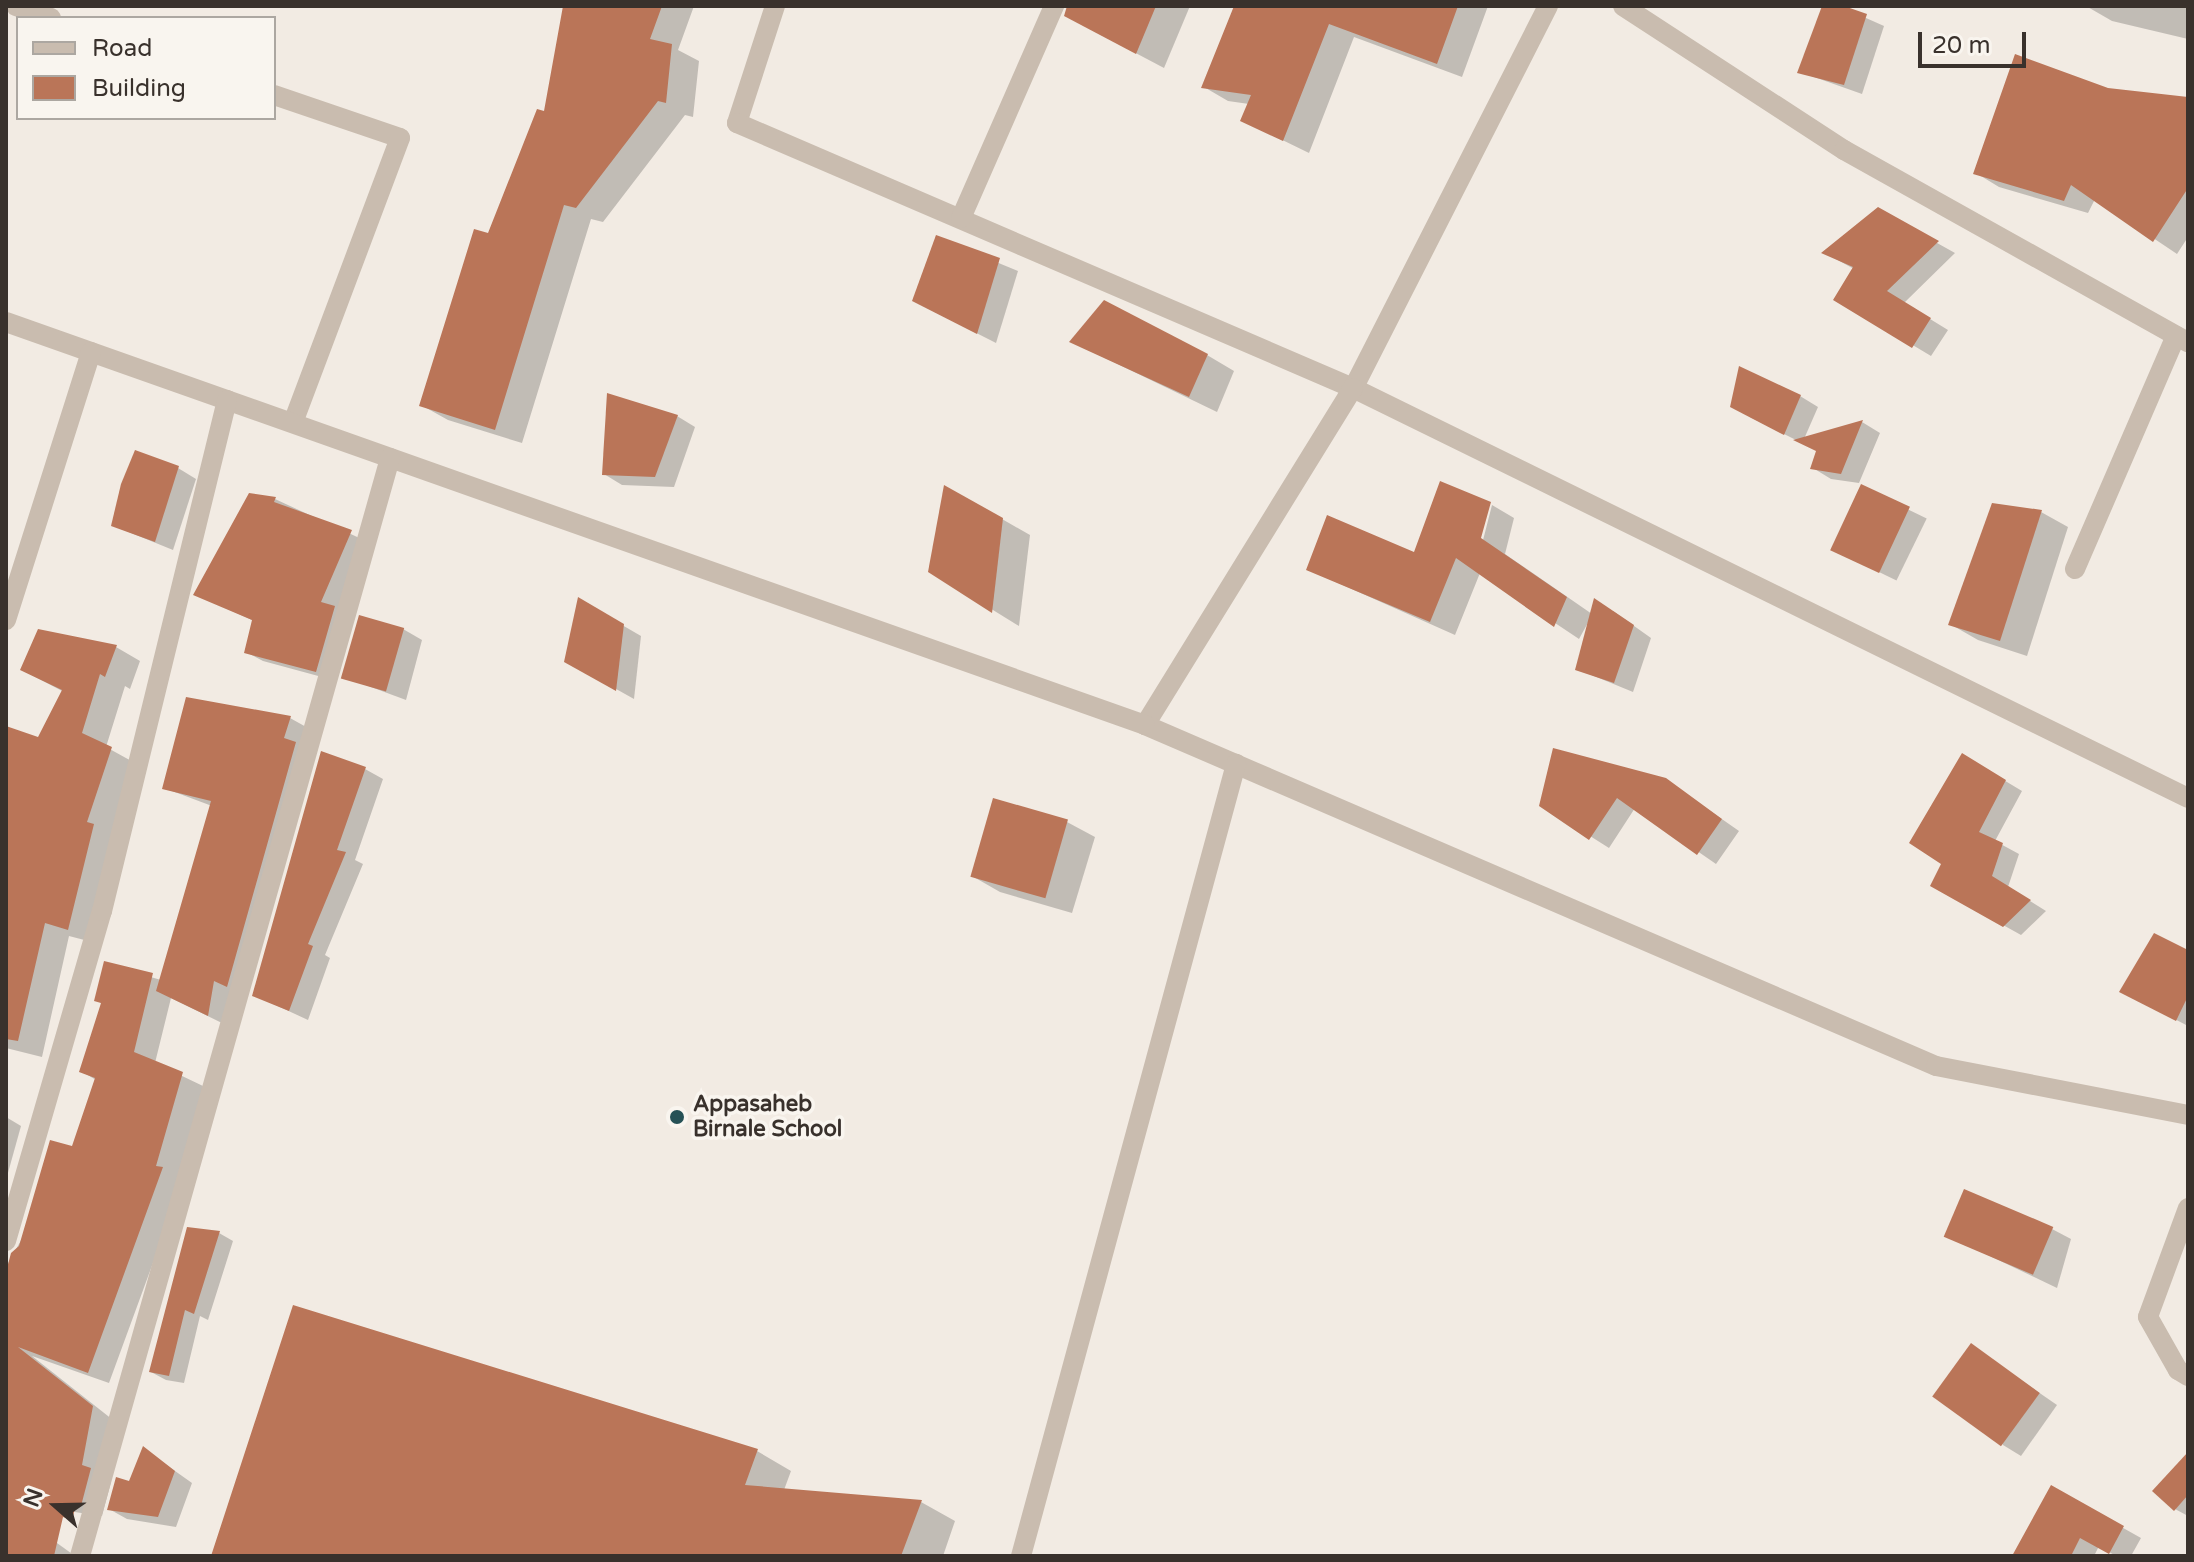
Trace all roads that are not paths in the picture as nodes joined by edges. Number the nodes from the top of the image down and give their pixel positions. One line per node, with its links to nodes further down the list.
1 (16, 6): 6 (street)
2 (775, 6): 8 (street)
3 (1054, 6): 8 (street)
4 (1548, 6): 12 (street)
5 (1623, 6): 10 (street)
6 (45, 16)
7 (276, 96): 14 (street)
8 (961, 218): 12 (street)
9 (6, 322): 11 (street)
10 (2182, 339): 16 (street)
11 (91, 352): 13 (street); 17 (street)
12 (1353, 388): 18 (street); 20 (street)
13 (227, 400): 14 (street); 23 (street)
14 (293, 423): 15 (street)
15 (390, 458): 18 (street); 25 (street)
16 (2075, 569)
17 (6, 620)
18 (1145, 725): 19 (street)
19 (1236, 764): 21 (street); 26 (street)
20 (2188, 798)
21 (2188, 1115)
22 (2188, 1208): 24 (street)
23 (6, 1241)
24 (2188, 1376)
25 (80, 1556)
26 (1021, 1556)

